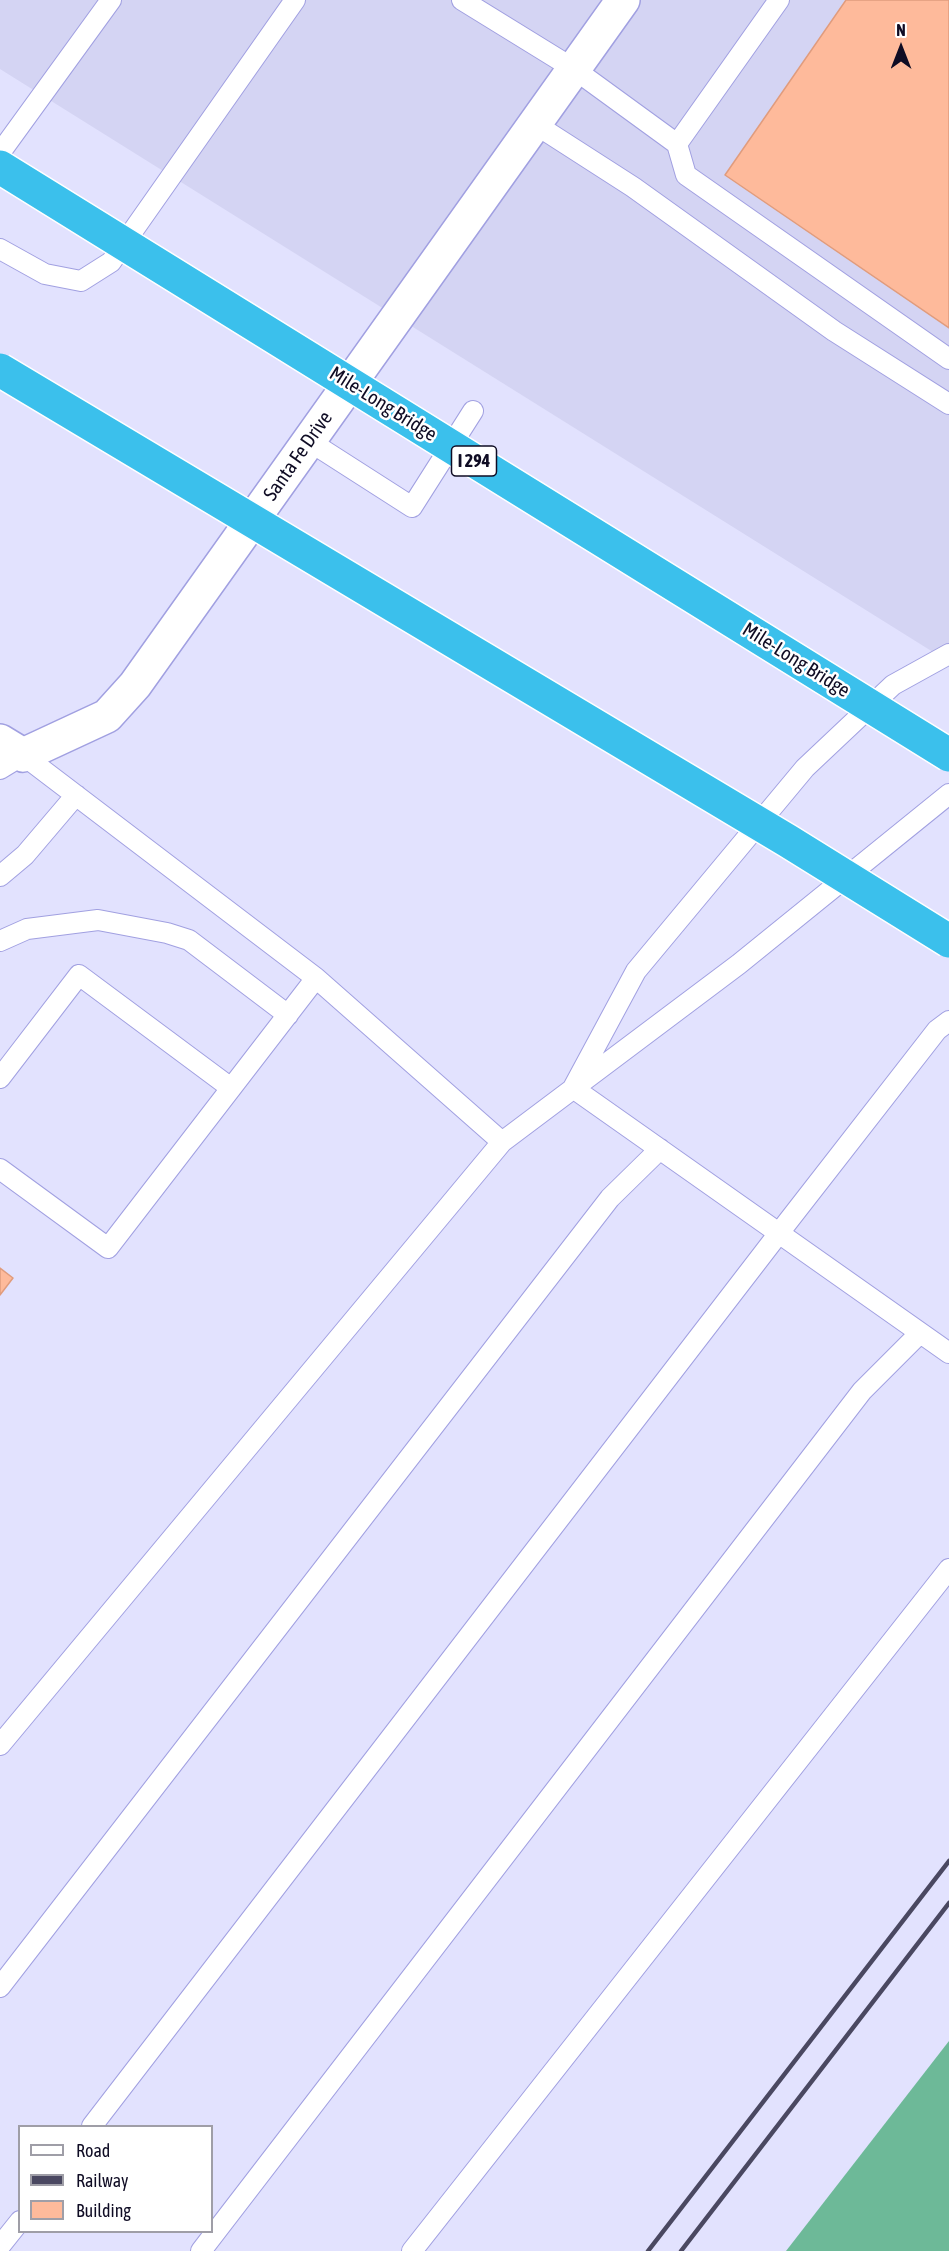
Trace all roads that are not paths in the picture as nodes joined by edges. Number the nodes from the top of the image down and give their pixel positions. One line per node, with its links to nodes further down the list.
1 (111, 0): 9 (lane)
2 (295, 0): 11 (lane)
3 (462, 0): 6 (lane)
4 (623, 0): 6 (street, Santa Fe Drive)
5 (779, 0): 8 (lane)
6 (574, 69): 7 (street, Santa Fe Drive); 8 (lane)
7 (535, 124): 14 (lane); 16 (street, Santa Fe Drive)
8 (676, 144): 12 (lane)
9 (0, 153)
10 (0, 167): 19 (highway, Mile-Long Bridge / I 294, bridge)
11 (0, 249)
12 (949, 359)
13 (0, 370): 24 (highway, bridge)
14 (949, 404)
15 (473, 411): 16 (lane)
16 (309, 441): 18 (street, Santa Fe Drive)
17 (949, 654): 30 (lane)
18 (8, 755): 21 (lane)
19 (949, 755)
20 (949, 794): 30 (lane)
21 (76, 795): 22 (lane); 25 (lane)
22 (0, 876)
23 (0, 941): 26 (lane)
24 (949, 941)
25 (316, 978): 26 (lane); 31 (lane)
26 (288, 1015): 29 (lane)
27 (949, 1021): 34 (lane)
28 (0, 1078): 29 (lane)
29 (231, 1088): 33 (lane)
30 (573, 1088): 31 (lane); 32 (lane)
31 (502, 1142): 38 (lane)
32 (660, 1149): 34 (lane); 39 (lane)
33 (0, 1169)
34 (778, 1233): 35 (lane); 40 (lane)
35 (920, 1333): 36 (lane); 43 (lane)
36 (949, 1353)
37 (949, 1569): 44 (lane)
38 (0, 1745)
39 (0, 1987)
40 (94, 2125)
41 (18, 2224): 42 (lane)
42 (0, 2246)
43 (201, 2251)
44 (412, 2251)

